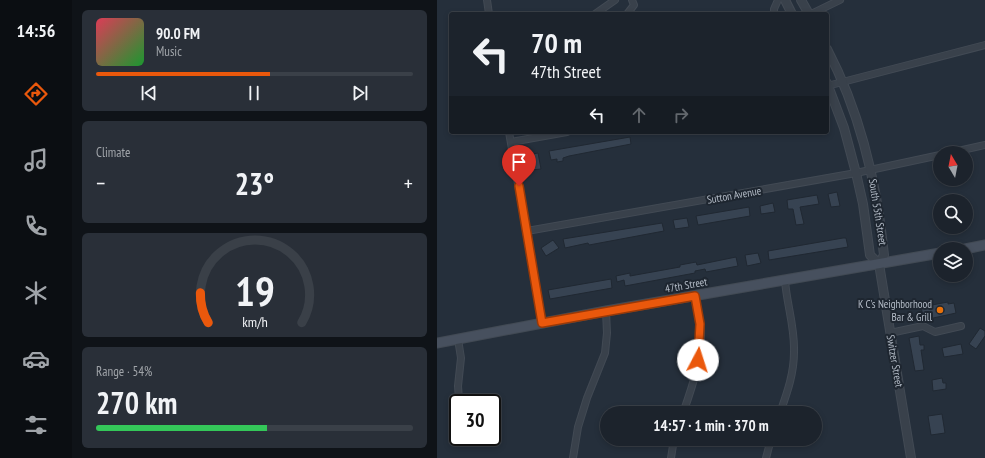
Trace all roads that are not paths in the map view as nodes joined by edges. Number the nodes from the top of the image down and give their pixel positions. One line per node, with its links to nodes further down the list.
1 (487, 0): 8 (street)
2 (615, 0): 9 (street)
3 (632, 0): 10 (street)
4 (778, 0): 11 (street)
5 (785, 0): 12 (street)
6 (801, 0): 13 (street)
7 (840, 0): 14 (street)
8 (489, 12)
9 (599, 12)
10 (629, 12)
11 (774, 12)
12 (791, 12)
13 (809, 12)
14 (814, 12)
15 (985, 45): 17 (street)
16 (829, 53): 17 (street, South 55th Street)
17 (843, 83): 18 (street); 26 (street, South 55th Street)
18 (829, 85)
19 (829, 90): 27 (street, South 55th Street)
20 (509, 134): 22 (street)
21 (556, 134): 22 (street)
22 (511, 142): 28 (street)
23 (985, 145): 24 (street)
24 (973, 148)
25 (933, 157): 26 (street, Sutton Avenue)
26 (871, 170): 27 (street, Sutton Avenue); 32 (street, South 55th Street)
27 (856, 173): 28 (street, Sutton Avenue); 32 (street, South 55th Street)
28 (527, 231): 36 (street)
29 (985, 246): 30 (main road)
30 (973, 248)
31 (933, 255): 32 (main road, 47th Street)
32 (879, 264): 33 (main road, 47th Street); 38 (street, Switzer Street)
33 (785, 281): 34 (main road, 47th Street); 43 (street)
34 (695, 296): 35 (main road, 47th Street); 42 (street)
35 (606, 311): 36 (main road, 47th Street); 46 (street)
36 (542, 323): 39 (main road, 47th Street)
37 (961, 326): 38 (street)
38 (890, 333): 49 (street, Switzer Street)
39 (458, 339): 40 (main road, 47th Street); 41 (street)
40 (437, 343)
41 (459, 394)
42 (685, 406)
43 (782, 406)
44 (673, 446): 47 (street)
45 (769, 446): 48 (street)
46 (573, 458)
47 (671, 458)
48 (766, 458)
49 (909, 458)

